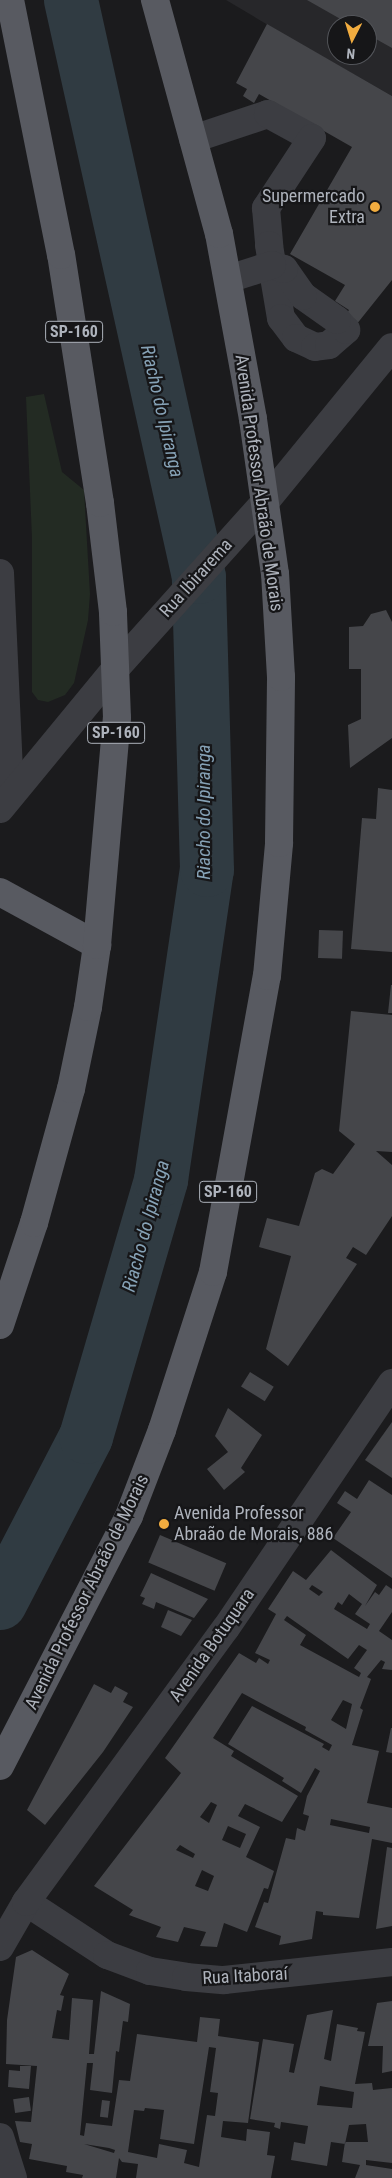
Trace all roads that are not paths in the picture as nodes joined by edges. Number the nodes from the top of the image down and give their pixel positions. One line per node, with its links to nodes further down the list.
1 (10, 0): 8 (main road, SP-160)
2 (155, 0): 3 (main road, Avenida Professor Abraão de Morais / SP-160)
3 (193, 139): 4 (main road, Avenida Professor Abraão de Morais / SP-160); 4 (street)
4 (228, 279): 6 (main road, Avenida Professor Abraão de Morais / SP-160)
5 (392, 347): 6 (street, Rua Ibirarema)
6 (265, 502): 8 (street, Rua Ibirarema); 14 (main road, Avenida Professor Abraão de Morais / SP-160)
7 (0, 573): 9 (street)
8 (117, 667): 9 (street, Rua Ibirarema); 11 (main road, SP-160)
9 (5, 803)
10 (0, 892): 11 (main road)
11 (98, 945): 12 (main road, SP-160)
12 (0, 1325)
13 (392, 1383): 15 (street, Avenida Botuquara)
14 (0, 1766)
15 (26, 1902): 16 (street, Avenida Botuquara); 17 (street, Rua Itaboraí)
16 (0, 1947)
17 (392, 1962)
18 (0, 2137): 19 (street)
19 (13, 2178)

